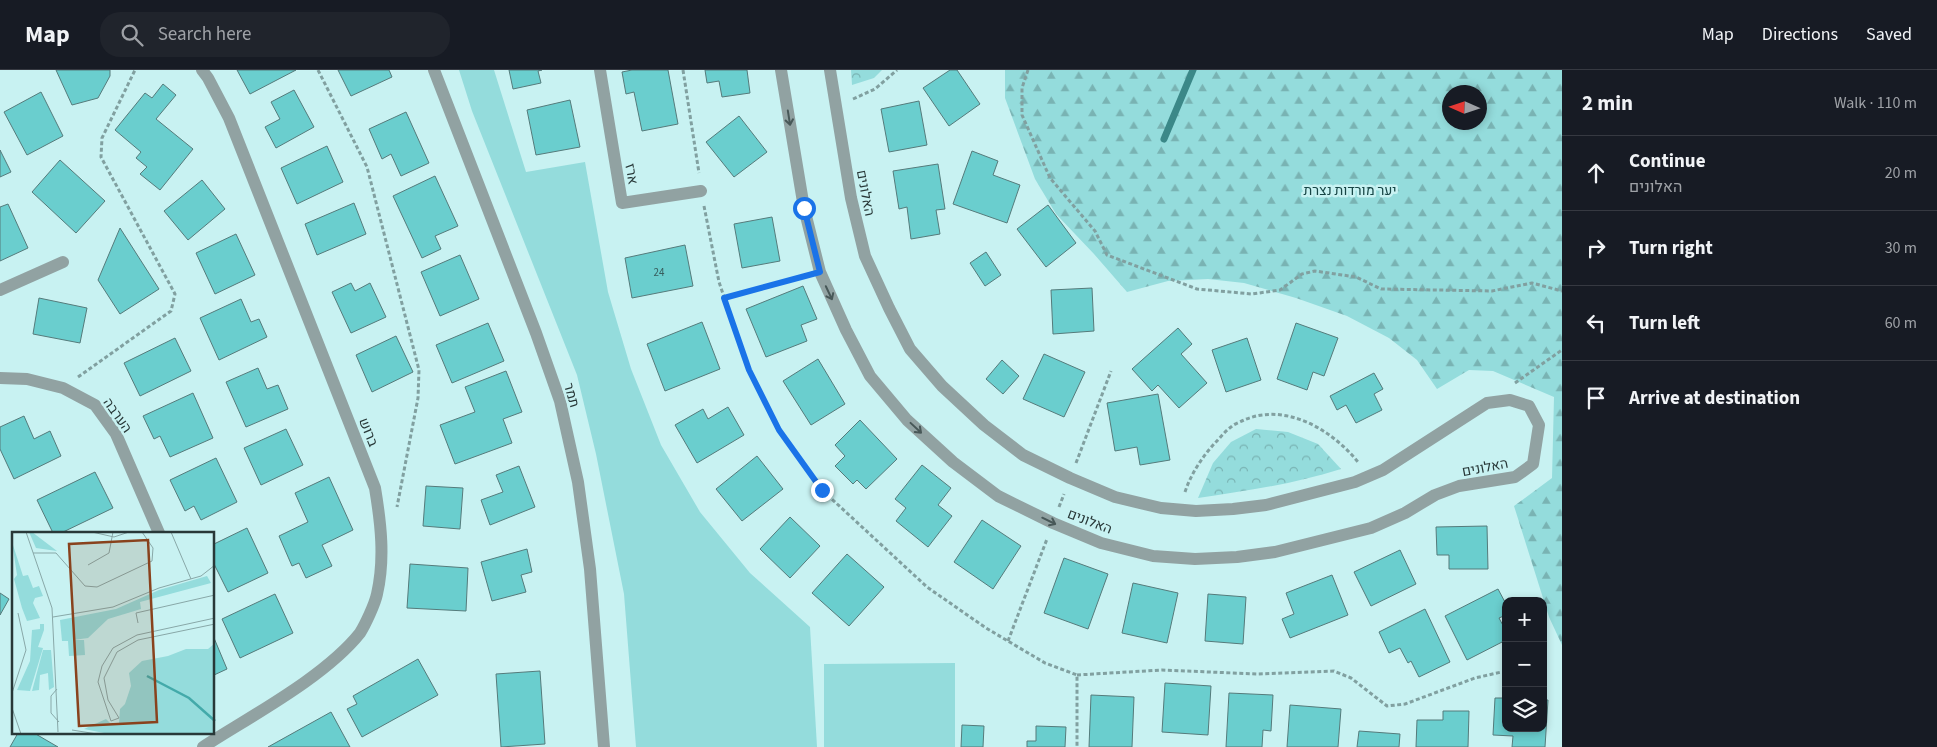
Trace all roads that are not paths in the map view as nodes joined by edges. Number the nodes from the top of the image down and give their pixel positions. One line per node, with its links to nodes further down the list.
1 (202, 70): 11 (street, ברוש)
2 (434, 70): 12 (street, תמר)
3 (600, 70): 6 (street, ארז)
4 (782, 70): 5 (street, האלונים, one-way to 5)
5 (830, 70)
6 (701, 191)
7 (63, 262): 8 (street)
8 (0, 290)
9 (0, 378): 10 (street, הערבה)
10 (159, 532)
11 (203, 747)
12 (604, 747)

